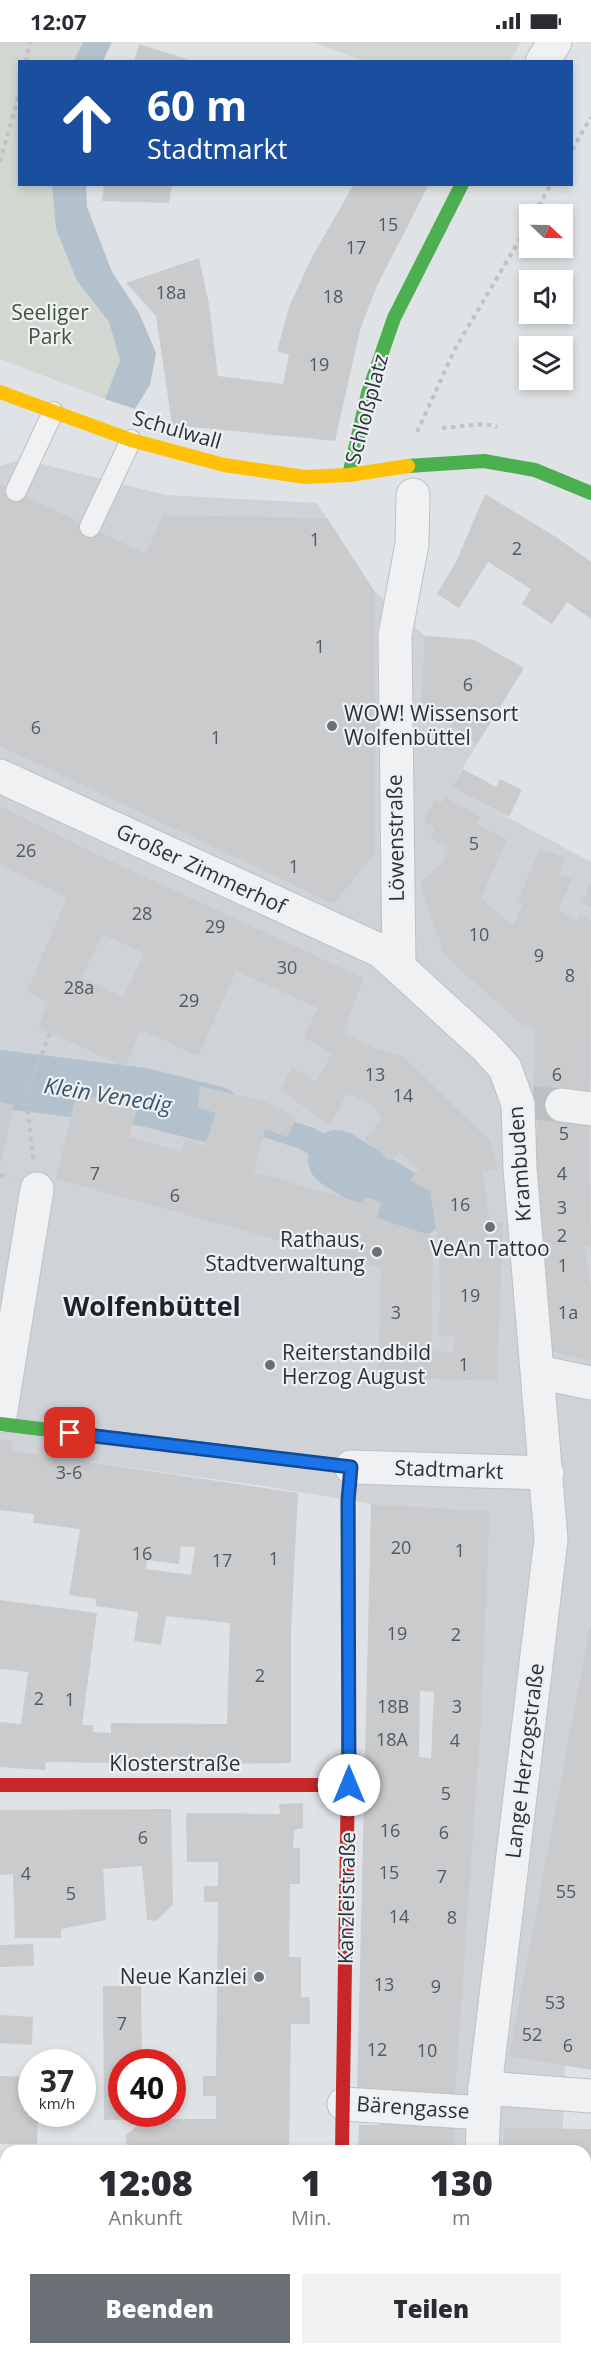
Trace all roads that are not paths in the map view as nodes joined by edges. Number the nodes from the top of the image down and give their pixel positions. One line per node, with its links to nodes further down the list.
1 (555, 42): 2 (street)
2 (543, 60)
3 (461, 186): 7 (street, Schloßplatz)
4 (0, 392): 5 (street, Schulwall)
5 (53, 412): 6 (street, Schulwall); 8 (lane)
6 (130, 440): 7 (street, Schulwall); 11 (lane)
7 (349, 475): 9 (street, Schloßplatz)
8 (16, 491)
9 (591, 493)
10 (413, 495): 13 (street, Löwenstraße)
11 (90, 527)
12 (0, 776): 13 (street, Großer Zimmerhof)
13 (399, 967): 14 (street, Krambuden)
14 (551, 1105): 16 (street, Krambuden)
15 (37, 1190): 18 (street)
16 (538, 1371): 17 (street); 21 (street, Lange Herzogstraße)
17 (591, 1383)
18 (0, 1416)
19 (0, 1424): 20 (street, Stadtmarkt)
20 (351, 1467): 21 (street, Stadtmarkt); 23 (street, Kanzleistraße)
21 (547, 1473): 25 (street, Lange Herzogstraße)
22 (0, 1785): 23 (street, Klosterstraße)
23 (349, 1785): 26 (street, Kanzleistraße)
24 (591, 2096): 25 (street, Bärengasse)
25 (484, 2101): 26 (street, Bärengasse); 28 (street, Lange Herzogstraße)
26 (344, 2104): 27 (street, Kanzleistraße)
27 (342, 2145)
28 (482, 2145)

